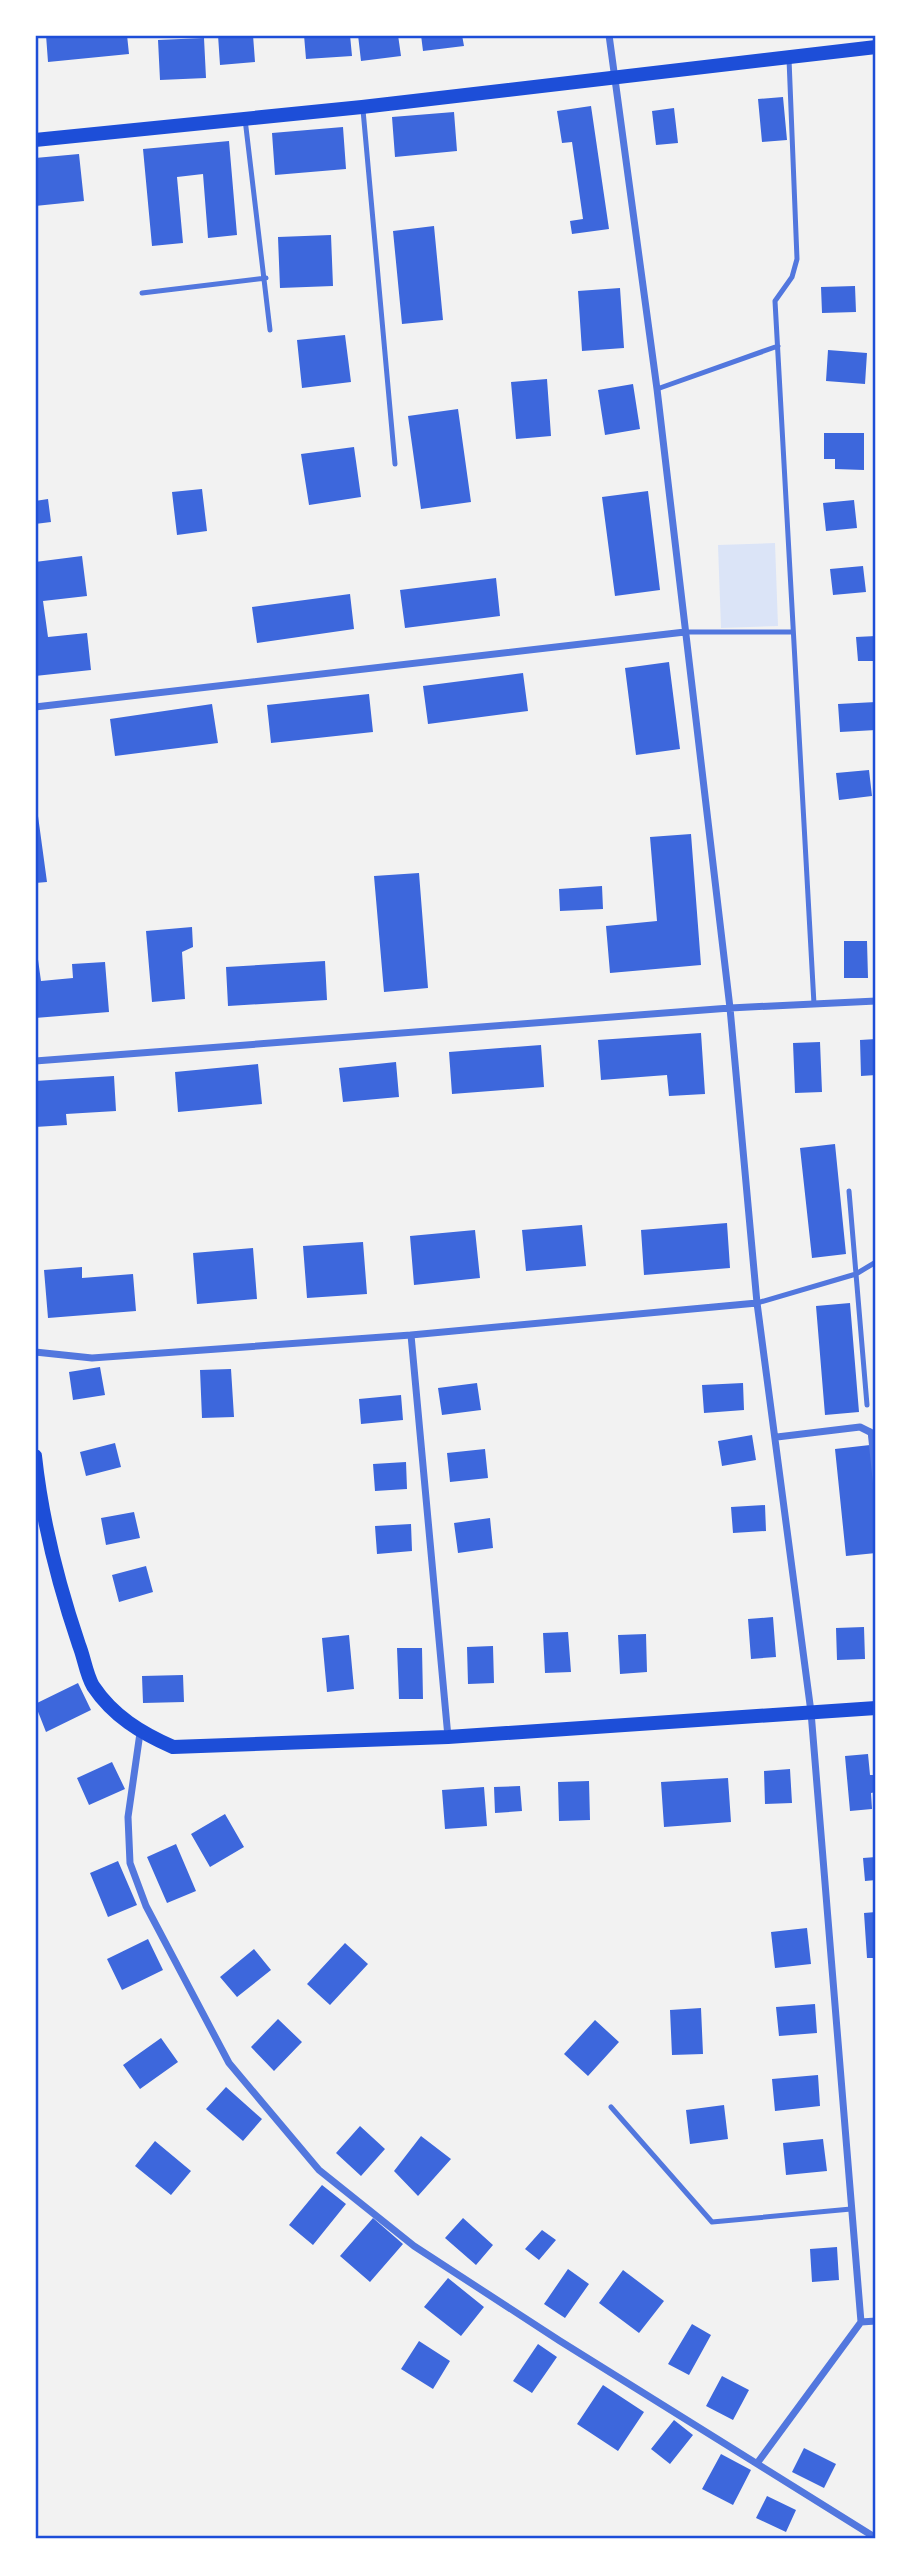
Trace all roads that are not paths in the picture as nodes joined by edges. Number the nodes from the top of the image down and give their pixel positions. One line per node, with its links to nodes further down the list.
1 (609, 35): 4 (street)
2 (876, 47): 3 (main road)
3 (789, 56): 4 (main road); 11 (lane)
4 (615, 76): 5 (main road); 12 (street)
5 (362, 107): 6 (main road); 13 (lane)
6 (245, 116): 7 (main road); 8 (lane)
7 (35, 140)
8 (265, 278): 9 (lane); 10 (lane)
9 (142, 293)
10 (270, 330)
11 (778, 346): 12 (lane); 15 (lane)
12 (657, 389): 14 (street)
13 (394, 464)
14 (685, 632): 15 (lane); 16 (street); 19 (street)
15 (793, 632): 18 (lane)
16 (35, 707)
17 (876, 1001): 18 (street)
18 (814, 1004): 19 (street)
19 (730, 1008): 20 (street); 24 (street)
20 (35, 1061)
21 (849, 1191): 23 (lane)
22 (876, 1262): 23 (lane)
23 (856, 1274): 24 (lane); 27 (lane)
24 (757, 1303): 25 (street); 29 (street)
25 (411, 1335): 26 (street); 35 (street)
26 (35, 1352)
27 (867, 1405)
28 (873, 1433): 29 (street); 31 (lane)
29 (776, 1437): 33 (street)
30 (35, 1456): 34 (main road)
31 (876, 1488)
32 (876, 1708): 33 (main road)
33 (811, 1712): 35 (main road); 37 (street)
34 (140, 1733): 35 (main road); 40 (street)
35 (448, 1737)
36 (611, 2107): 37 (lane)
37 (851, 2209): 39 (street)
38 (876, 2321): 39 (street)
39 (861, 2322): 40 (street)
40 (758, 2462): 41 (street)
41 (876, 2538)

